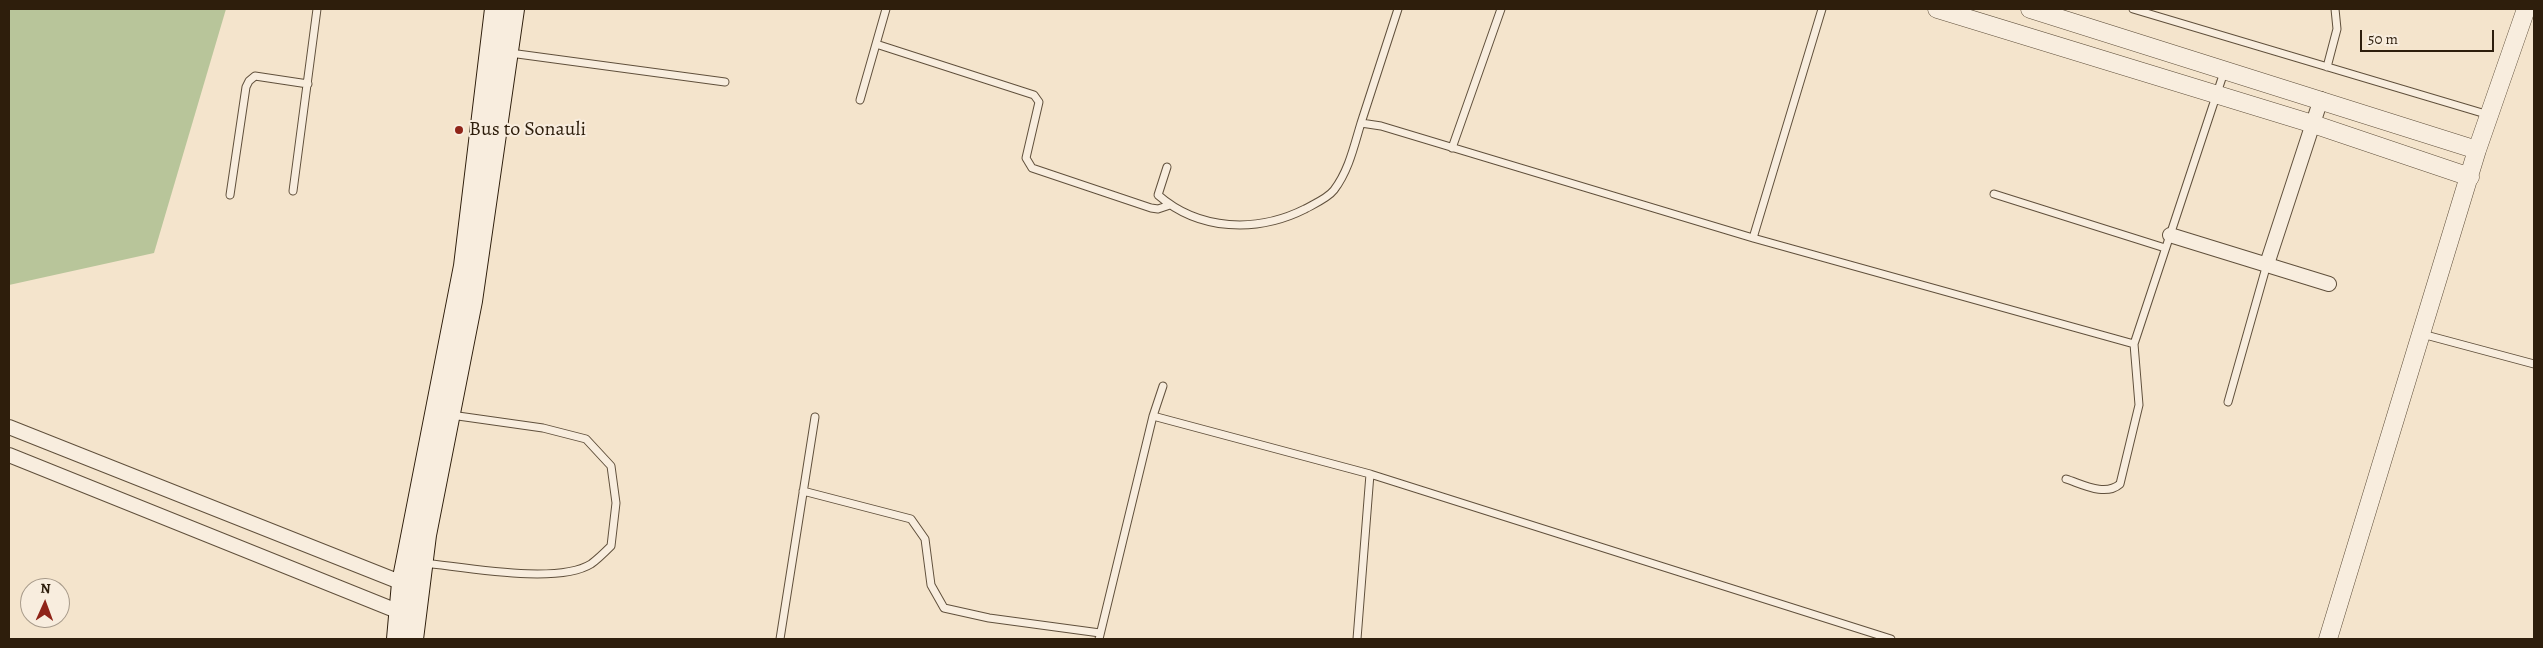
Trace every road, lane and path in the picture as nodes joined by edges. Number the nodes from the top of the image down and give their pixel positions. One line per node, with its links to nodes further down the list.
1 (317, 9): 20 (lane)
2 (495, 9): 44 (main road)
3 (514, 9): 16 (main road)
4 (886, 9): 14 (lane)
5 (1398, 9): 25 (lane)
6 (1501, 9): 27 (lane)
7 (1822, 9): 35 (lane)
8 (1937, 9): 15 (street)
9 (2030, 9): 13 (street)
10 (2133, 9): 17 (lane)
11 (2336, 9): 17 (lane)
12 (2526, 9): 24 (street)
13 (2077, 23): 15 (street); 18 (street)
14 (876, 44): 22 (lane); 34 (lane)
15 (2069, 49): 21 (street)
16 (508, 53): 19 (lane); 44 (main road)
17 (2326, 67): 24 (lane)
18 (2225, 69): 21 (lane); 23 (street)
19 (725, 82)
20 (308, 84): 31 (lane); 33 (lane)
21 (2217, 94): 26 (street); 36 (lane)
22 (860, 100)
23 (2321, 100): 26 (street); 28 (street)
24 (2489, 116): 28 (street)
25 (1361, 123): 27 (lane); 34 (lane)
26 (2313, 124): 30 (street); 37 (street)
27 (1452, 148): 35 (lane)
28 (2477, 150): 30 (street)
29 (1167, 167): 34 (lane)
30 (2470, 177): 39 (street)
31 (293, 191)
32 (1994, 194): 36 (lane)
33 (230, 195)
34 (1170, 205)
35 (1753, 238): 40 (lane)
36 (2168, 242): 37 (street); 40 (lane)
37 (2267, 264): 38 (street); 43 (lane)
38 (2329, 284)
39 (2422, 334): 41 (lane); 61 (street)
40 (2134, 344): 50 (lane)
41 (2534, 364)
42 (1163, 386): 46 (lane)
43 (2228, 402)
44 (443, 414): 52 (main road); 52 (lane)
45 (815, 416): 51 (lane)
46 (1153, 416): 49 (lane); 55 (lane)
47 (9, 427): 53 (street)
48 (9, 455): 54 (street)
49 (1370, 474): 59 (lane); 60 (lane)
50 (2066, 480)
51 (803, 491): 55 (lane); 58 (lane)
52 (414, 562): 53 (main road)
53 (410, 586): 54 (main road)
54 (407, 615): 56 (main road); 57 (main road)
55 (1100, 636)
56 (397, 639)
57 (413, 639)
58 (780, 639)
59 (1357, 639)
60 (1891, 639)
61 (2328, 639)

